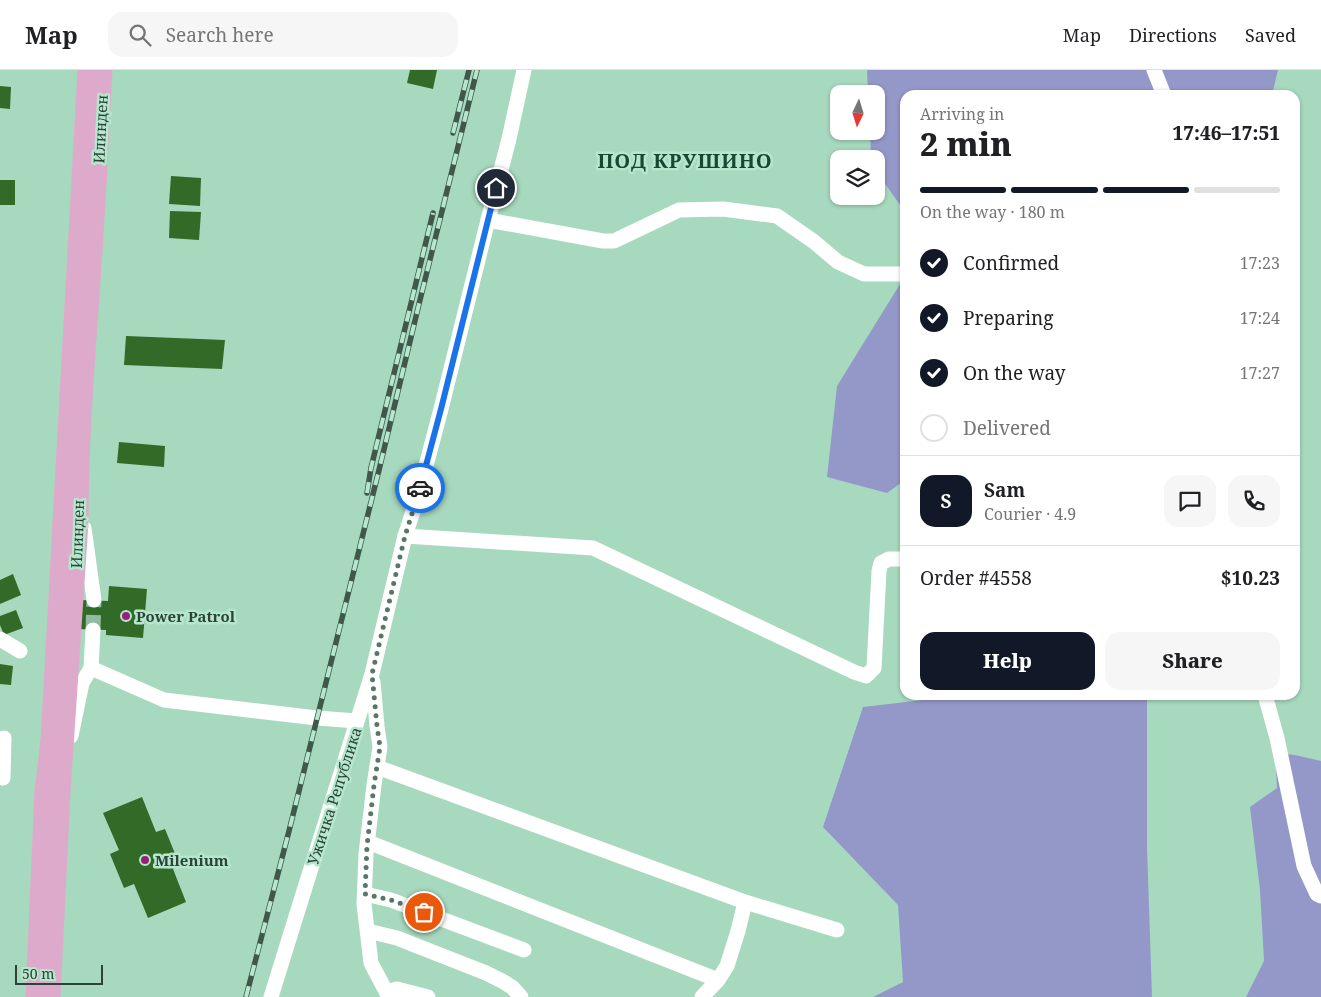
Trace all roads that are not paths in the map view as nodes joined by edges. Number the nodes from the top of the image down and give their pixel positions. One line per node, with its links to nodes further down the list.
1 (87, 70): 32 (main road, Илинден)
2 (103, 70): 8 (main road, Илинден)
3 (524, 70): 6 (street, Ужичка Република)
4 (1154, 70): 5 (street)
5 (1162, 90)
6 (488, 220): 7 (street); 9 (street, Ужичка Република)
7 (900, 274)
8 (79, 494): 11 (street); 22 (main road, Илинден)
9 (405, 536): 10 (street); 16 (street, Ужичка Република)
10 (900, 559)
11 (94, 600)
12 (93, 630): 15 (street)
13 (0, 640): 14 (street)
14 (20, 651)
15 (91, 668): 18 (street); 22 (street)
16 (372, 674): 18 (street, Ужичка Република); 20 (street)
17 (1266, 700): 25 (street)
18 (357, 721): 34 (street, Ужичка Република)
19 (4, 738): 21 (street)
20 (377, 766): 23 (street); 26 (street)
21 (6, 778)
22 (60, 792): 33 (main road, Илинден)
23 (368, 842): 24 (street); 30 (street)
24 (365, 894): 28 (street); 29 (street)
25 (1321, 896)
26 (745, 902): 27 (street); 30 (street)
27 (837, 930)
28 (368, 931): 31 (street); 36 (street)
29 (524, 950)
30 (718, 980): 37 (street)
31 (388, 994): 35 (street)
32 (35, 997)
33 (51, 997)
34 (272, 997)
35 (428, 997)
36 (521, 997)
37 (702, 997)

